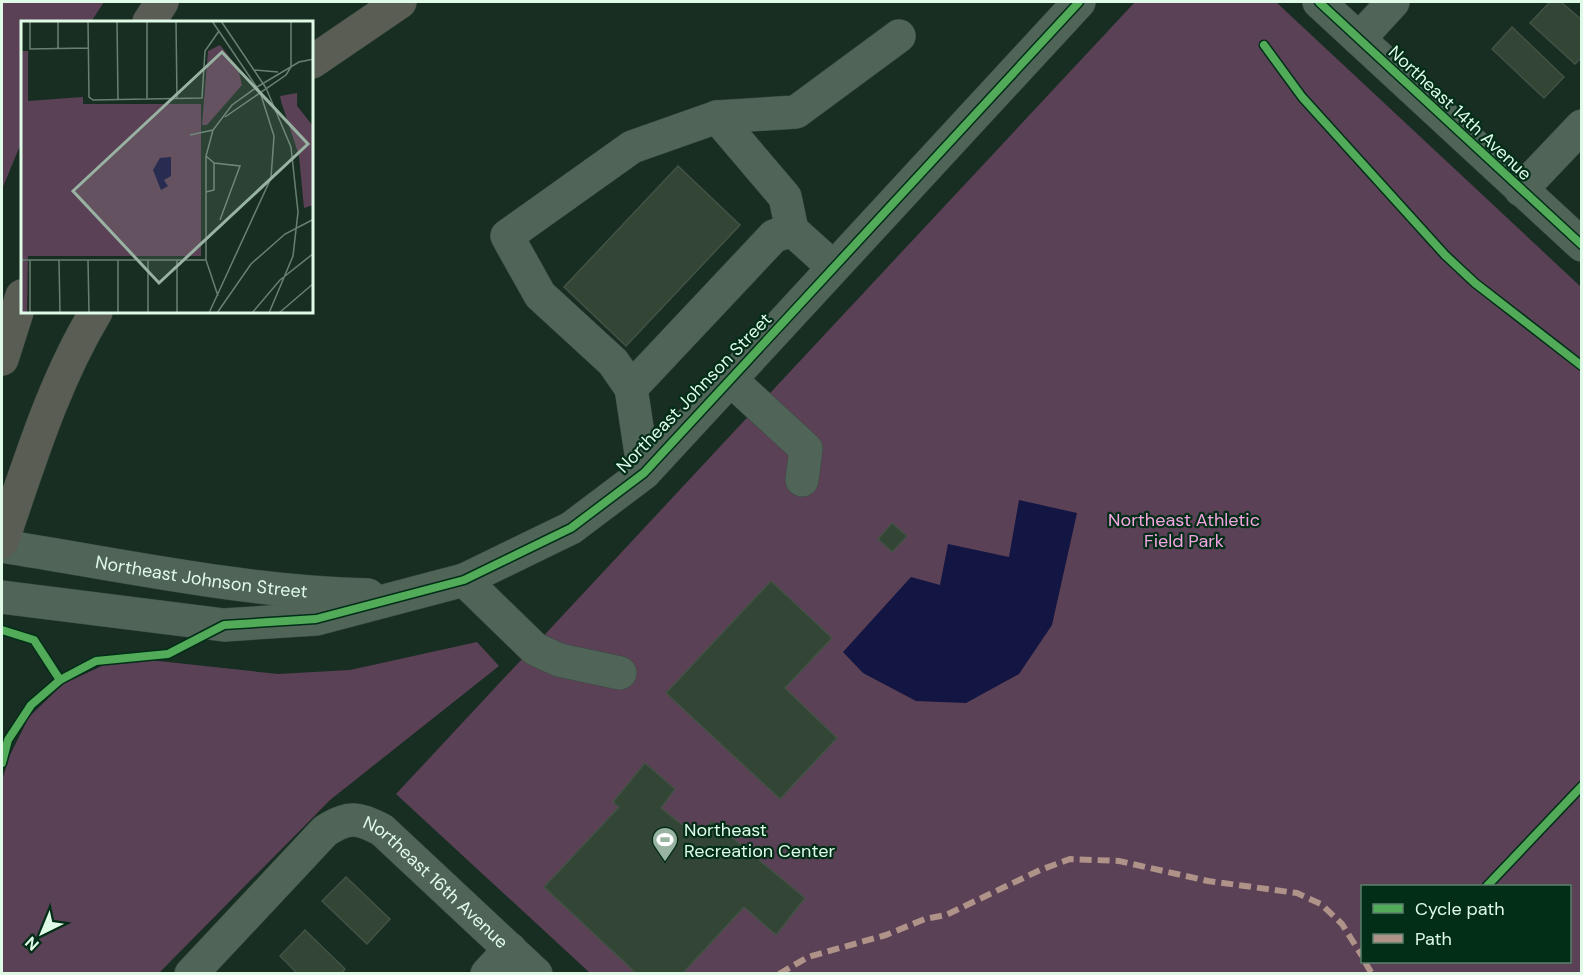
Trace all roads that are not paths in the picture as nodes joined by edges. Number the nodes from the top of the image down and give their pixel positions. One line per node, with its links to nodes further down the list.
1 (162, 2): 6 (highway)
2 (400, 2): 9 (highway)
3 (1079, 2): 15 (street, Northeast Johnson Street)
4 (1319, 2): 8 (street, Northeast 14th Avenue)
5 (1393, 2): 8 (street)
6 (150, 21)
7 (899, 36): 10 (street)
8 (1359, 39): 12 (street, Northeast 14th Avenue)
9 (314, 61)
10 (717, 117): 13 (street); 20 (street)
11 (1581, 126): 12 (street)
12 (1521, 190): 14 (street, Northeast 14th Avenue)
13 (792, 230): 15 (street); 20 (street)
14 (1581, 245)
15 (833, 267): 19 (street, Northeast Johnson Street)
16 (21, 299): 18 (highway)
17 (95, 314): 23 (highway)
18 (2, 359)
19 (730, 379): 21 (street, Northeast Johnson Street); 22 (street)
20 (632, 388): 21 (street)
21 (644, 473): 24 (street, Northeast Johnson Street)
22 (802, 480)
23 (2, 544): 25 (street, Northeast Johnson Street)
24 (464, 580): 25 (street, Northeast Johnson Street); 27 (street)
25 (402, 596): 26 (street, Northeast Johnson Street)
26 (2, 597)
27 (620, 673)
28 (510, 949): 29 (street, Northeast 16th Avenue); 30 (street); 31 (street, Northeast 16th Avenue)
29 (191, 974)
30 (488, 974)
31 (536, 974)

